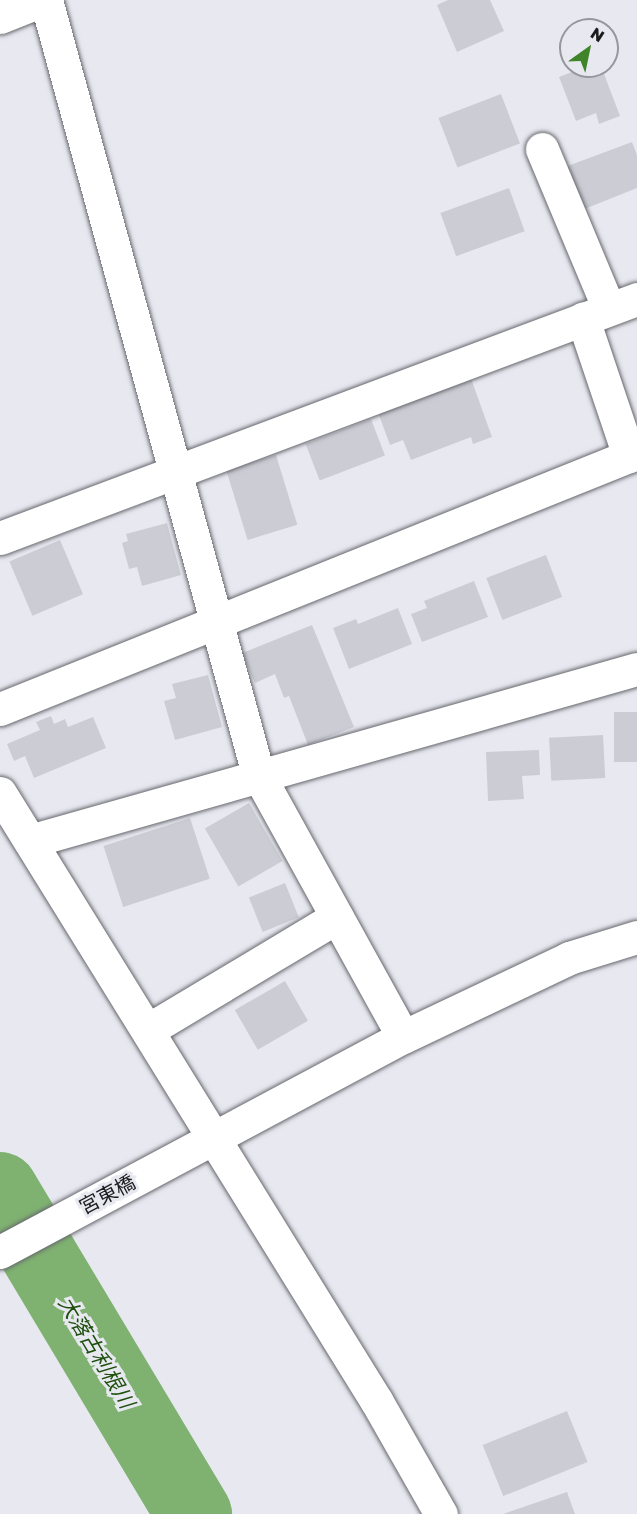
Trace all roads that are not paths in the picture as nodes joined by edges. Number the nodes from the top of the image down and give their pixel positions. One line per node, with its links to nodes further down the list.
1 (45, 0): 2 (street); 5 (street)
2 (0, 17)
3 (542, 149): 4 (street)
4 (610, 309): 5 (street); 7 (street)
5 (175, 472): 6 (street); 7 (street)
6 (0, 538)
7 (216, 624): 9 (street); 10 (street)
8 (637, 669): 10 (street)
9 (0, 710)
10 (258, 774): 12 (street); 13 (street)
11 (0, 793): 12 (street)
12 (30, 841): 15 (street)
13 (337, 916): 15 (street); 16 (street)
14 (637, 937): 16 (street, 宮東橋)
15 (148, 1030): 17 (street)
16 (403, 1037): 17 (street, 宮東橋)
17 (214, 1137): 18 (street, 宮東橋); 19 (street)
18 (0, 1252)
19 (441, 1514)

